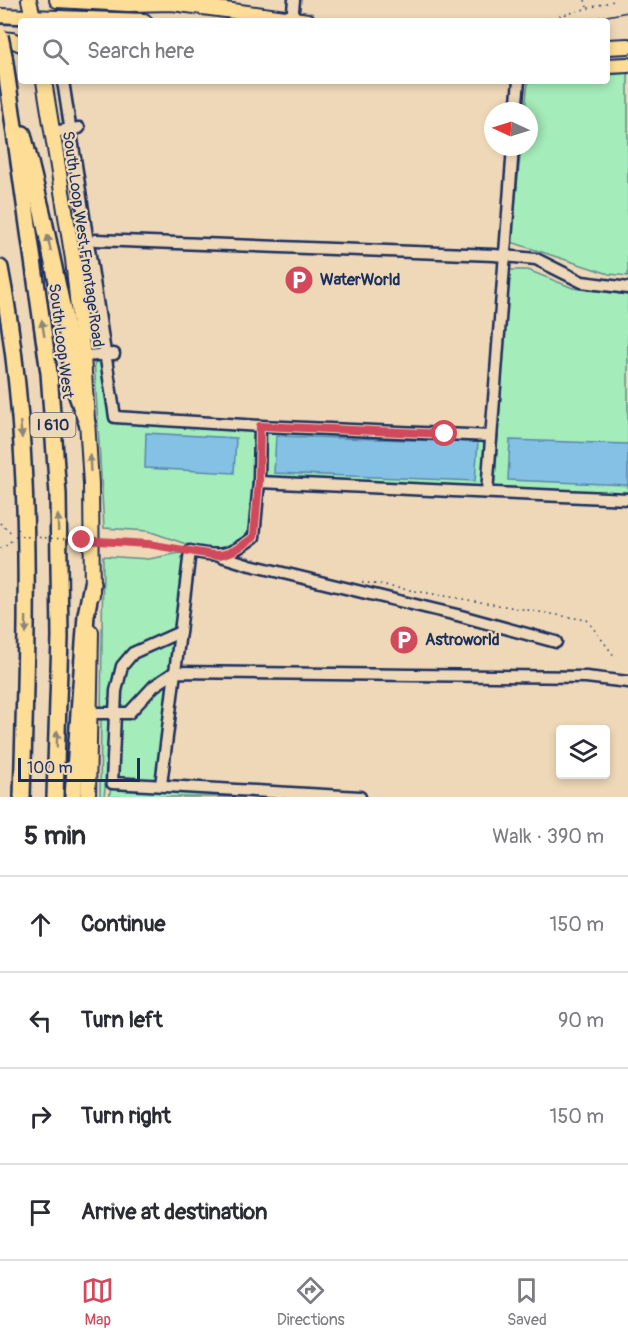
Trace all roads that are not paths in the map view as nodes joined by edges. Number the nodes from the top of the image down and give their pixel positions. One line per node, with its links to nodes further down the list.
1 (29, 0): 8 (main road)
2 (57, 0): 4 (main road)
3 (294, 0): 10 (lane)
4 (78, 1): 5 (main road)
5 (96, 1): 9 (main road)
6 (0, 15): 7 (main road)
7 (26, 18)
8 (34, 18)
9 (278, 18)
10 (292, 18)
11 (0, 38): 12 (main road); 15 (highway, South Loop West / I 610, bridge)
12 (18, 43)
13 (628, 46): 14 (main road)
14 (610, 47)
15 (4, 56): 31 (highway, one-way to 15); 47 (highway, South Loop West / I 610, one-way to 15)
16 (628, 65): 17 (main road)
17 (610, 66)
18 (44, 84): 23 (main road, South Loop West Frontage Road)
19 (64, 84): 22 (lane)
20 (519, 84): 21 (lane)
21 (517, 102)
22 (75, 128): 23 (lane); 29 (lane)
23 (52, 132): 30 (main road, South Loop West Frontage Road)
24 (512, 156): 26 (lane)
25 (96, 240): 26 (lane)
26 (505, 256): 28 (lane); 33 (lane)
27 (0, 268): 46 (highway, I 610, one-way to 46)
28 (628, 288)
29 (110, 355): 30 (lane); 32 (lane)
30 (83, 356): 31 (main road, South Loop West Frontage Road)
31 (87, 423): 38 (main road, South Loop West Frontage Road, one-way to 31)
32 (260, 426): 33 (lane); 34 (lane)
33 (491, 436): 35 (lane)
34 (259, 482): 35 (lane); 37 (lane)
35 (487, 492): 36 (lane)
36 (628, 499)
37 (221, 556): 39 (lane); 40 (lane)
38 (92, 585): 43 (main road, South Loop West Frontage Road); 48 (highway)
39 (180, 632): 41 (lane); 44 (lane)
40 (556, 642)
41 (175, 672): 42 (lane); 44 (lane); 45 (lane)
42 (628, 682)
43 (90, 713): 44 (lane); 49 (main road, South Loop West Frontage Road)
44 (116, 713): 45 (lane)
45 (161, 786): 50 (lane)
46 (22, 797)
47 (55, 797)
48 (73, 797)
49 (88, 797)
50 (360, 797)

